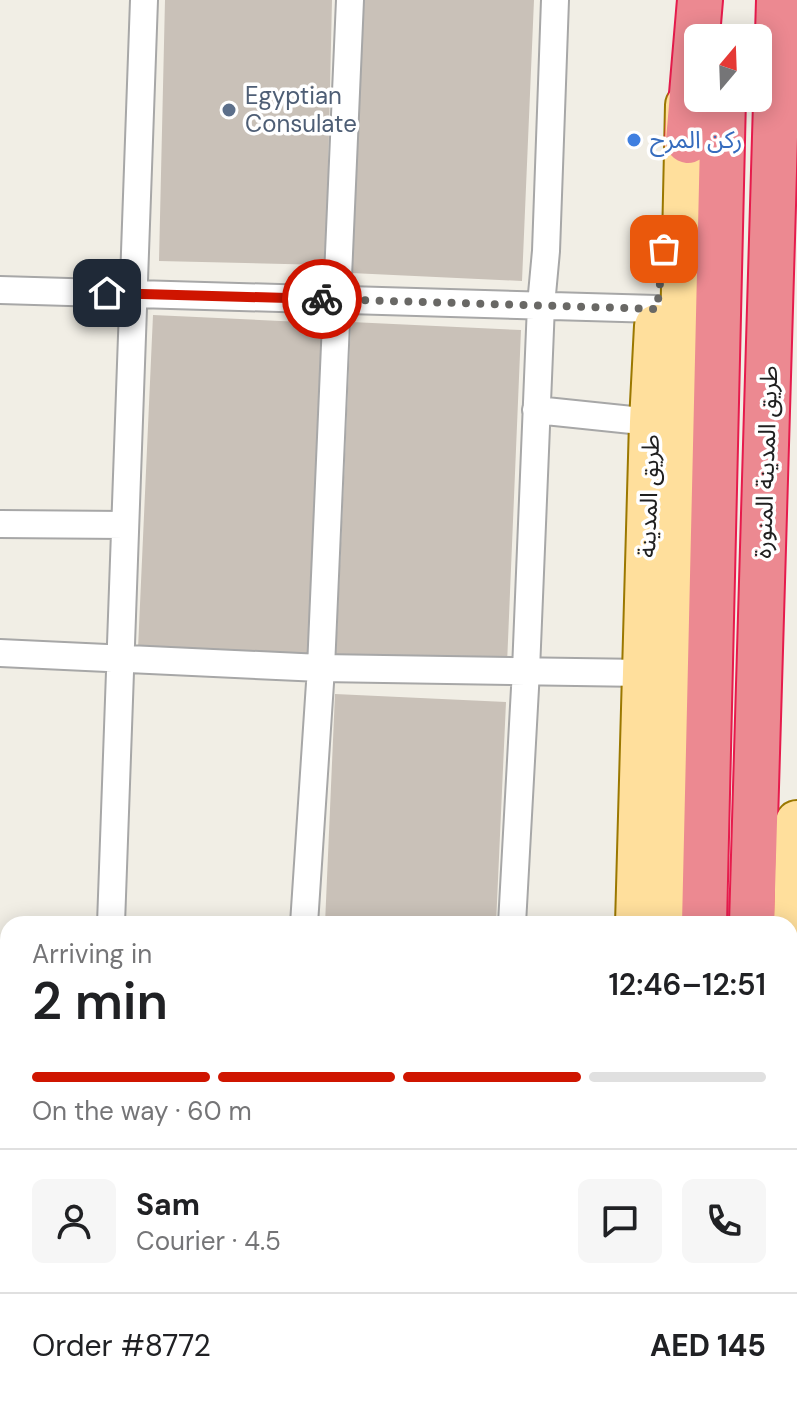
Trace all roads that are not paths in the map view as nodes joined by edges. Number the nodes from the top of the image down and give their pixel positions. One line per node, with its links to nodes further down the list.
1 (144, 0): 15 (street)
2 (350, 0): 16 (street)
3 (555, 0): 17 (street)
4 (686, 0): 8 (main road, طريق المدينة)
5 (700, 0): 13 (highway)
6 (725, 0): 9 (highway)
7 (779, 0): 35 (highway, طريق المدينة المنورة)
8 (686, 24)
9 (724, 24)
10 (684, 94): 18 (main road, طريق المدينة)
11 (688, 112): 13 (main road, طريق المدينة)
12 (723, 112): 34 (highway, طريق المدينة المنورة)
13 (688, 141): 25 (main road, طريق المدينة)
14 (0, 290): 15 (street)
15 (134, 294): 16 (street); 22 (street)
16 (337, 299): 17 (street); 26 (street)
17 (541, 305): 18 (street); 19 (street)
18 (657, 309): 20 (main road, طريق المدينة)
19 (535, 416): 20 (street); 27 (street)
20 (651, 422): 25 (main road, طريق المدينة)
21 (0, 524): 22 (street)
22 (125, 525): 24 (street)
23 (0, 653): 24 (street)
24 (121, 658): 26 (street); 29 (street)
25 (660, 663): 27 (street); 32 (main road, طريق المدينة); 33 (main road, طريق المدينة)
26 (321, 668): 27 (street); 30 (street)
27 (526, 670): 31 (street)
28 (797, 822): 36 (main road)
29 (111, 916)
30 (305, 916)
31 (512, 916)
32 (638, 916)
33 (669, 916)
34 (704, 916)
35 (752, 916)
36 (795, 916)

